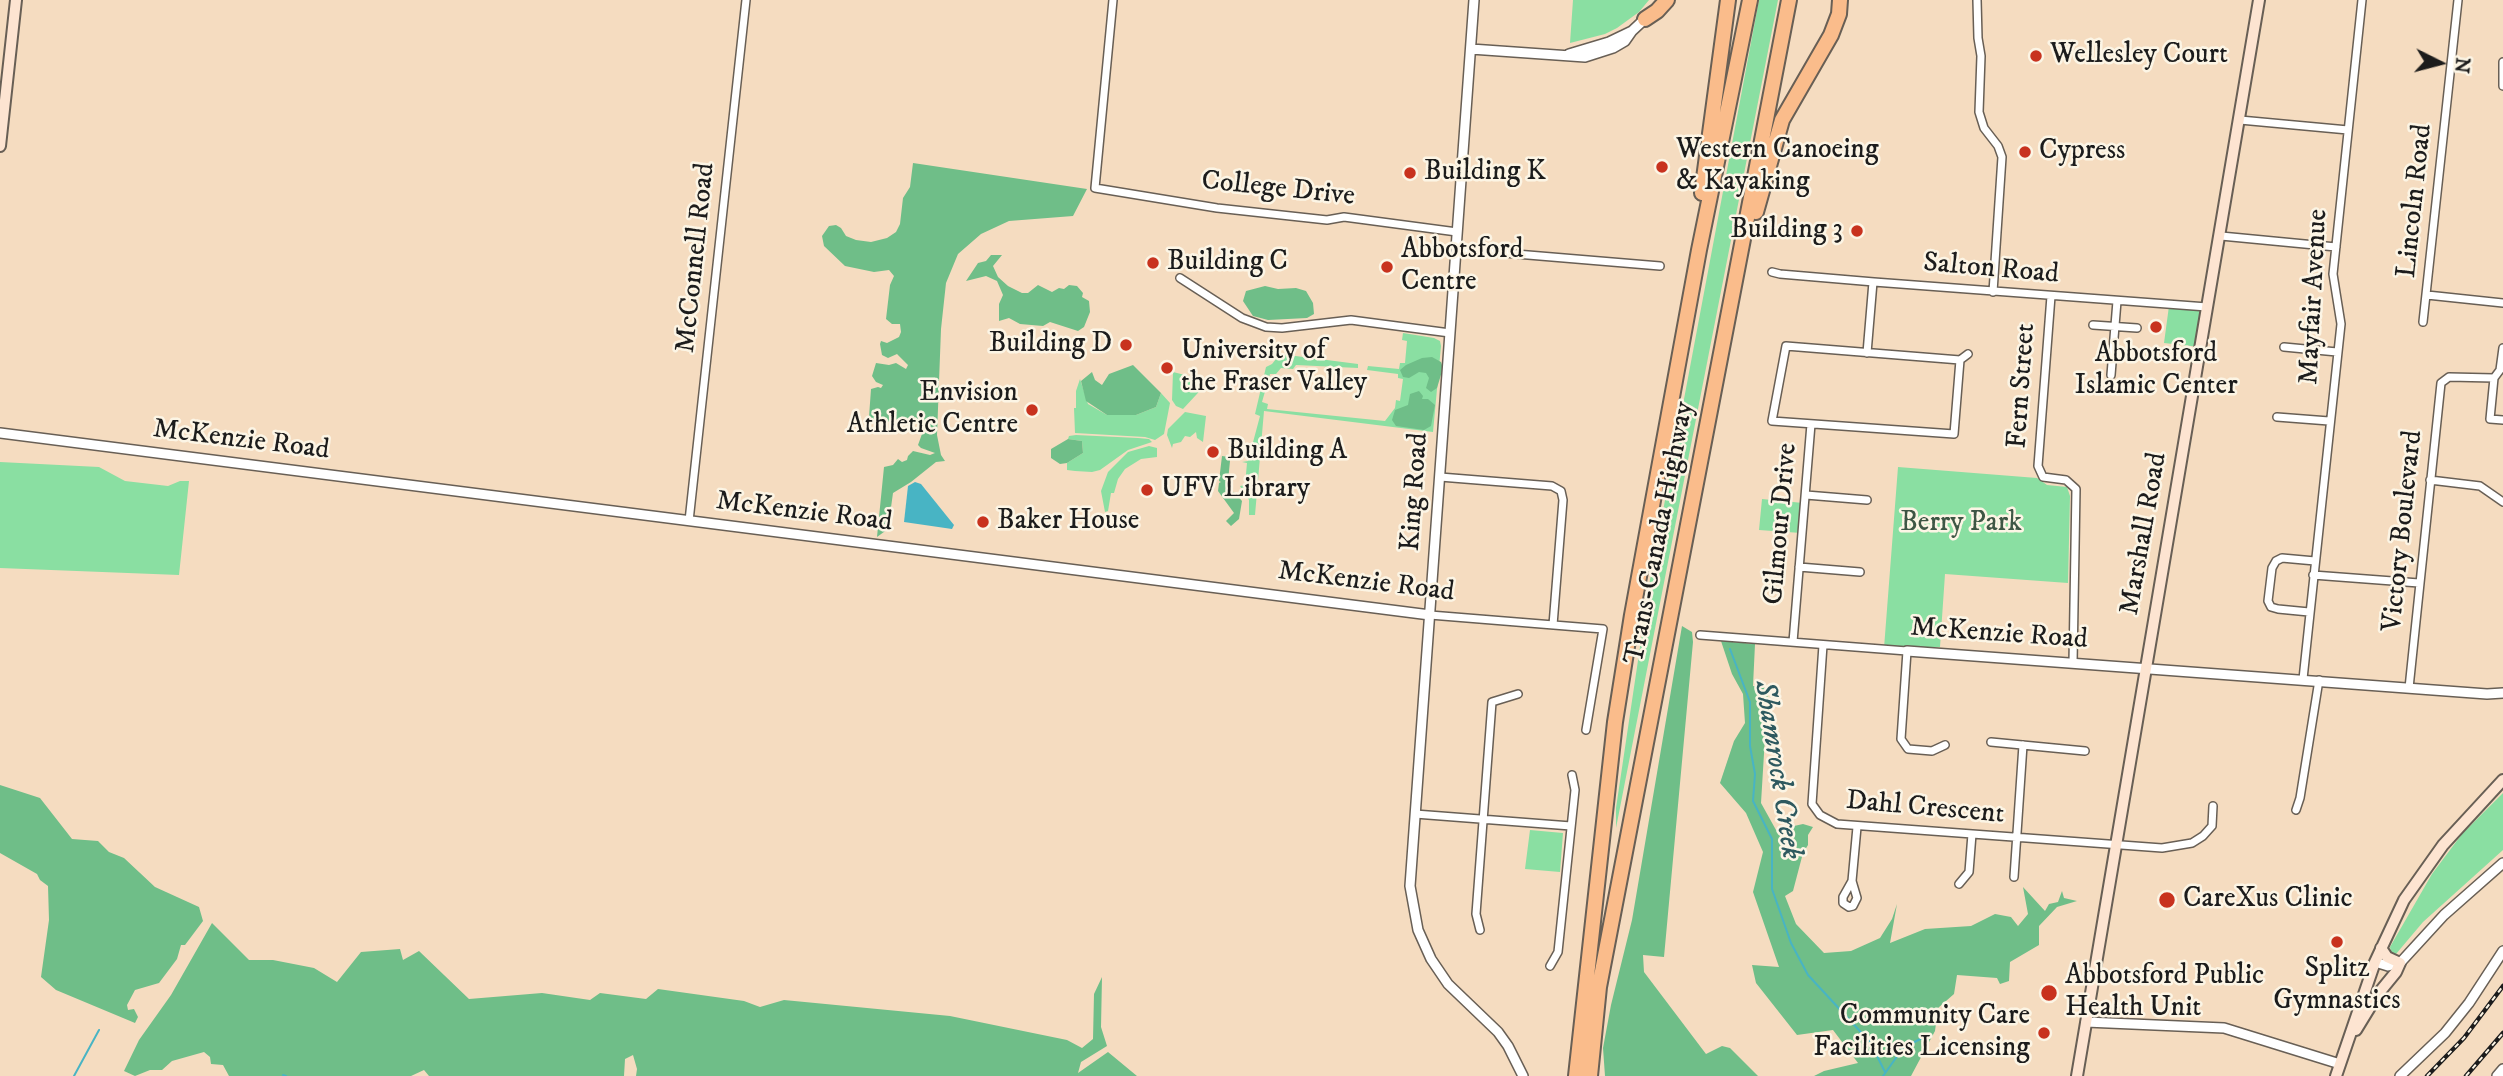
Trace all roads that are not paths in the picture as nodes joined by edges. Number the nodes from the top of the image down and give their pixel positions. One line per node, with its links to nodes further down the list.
1 (16, 0): 23 (main road)
2 (746, 0): 65 (street, McConnell Road)
3 (1113, 0): 24 (street, College Drive)
4 (1474, 0): 17 (street, King Road)
5 (1659, 0): 16 (street)
6 (1667, 0): 16 (highway)
7 (1721, 0): 19 (highway)
8 (1728, 0): 19 (highway)
9 (1749, 0): 28 (highway, Trans-Canada Highway)
10 (1789, 0): 44 (highway, Trans-Canada Highway)
11 (1840, 0): 44 (highway)
12 (1977, 0): 33 (street)
13 (2259, 0): 21 (main road, Marshall Road)
14 (2362, 0): 22 (street, Mayfair Avenue)
15 (2458, 0): 34 (street, Lincoln Road)
16 (1645, 19): 17 (street)
17 (1471, 48): 24 (street, King Road)
18 (2503, 62): 20 (street)
19 (1719, 76): 28 (highway)
20 (2503, 86)
21 (2240, 120): 22 (street); 25 (main road, Marshall Road)
22 (2348, 130): 26 (street, Mayfair Avenue)
23 (0, 146)
24 (1457, 232): 27 (street, King Road)
25 (2221, 236): 26 (street); 38 (main road, Marshall Road)
26 (2336, 247): 47 (street, Mayfair Avenue)
27 (1456, 249): 29 (street); 43 (street, King Road)
28 (1699, 250): 115 (highway, Trans-Canada Highway)
29 (1660, 266)
30 (1772, 272): 32 (street, Salton Road)
31 (1180, 278): 43 (street)
32 (1873, 282): 33 (street, Salton Road); 48 (street)
33 (1993, 292): 35 (street, Salton Road)
34 (2427, 295): 37 (street); 39 (street, Lincoln Road)
35 (2051, 296): 36 (street, Salton Road); 78 (street, Fern Street)
36 (2117, 301): 38 (street, Salton Road); 41 (street)
37 (2503, 303)
38 (2207, 307): 79 (main road, Marshall Road)
39 (2423, 323)
40 (2092, 325): 41 (street)
41 (2115, 327): 42 (street); 51 (street)
42 (2137, 328)
43 (1450, 332): 60 (street, King Road)
44 (1722, 342): 116 (highway, Trans-Canada Highway)
45 (2284, 347): 47 (street)
46 (2503, 348): 52 (street)
47 (2337, 352): 55 (street, Mayfair Avenue)
48 (1867, 353): 50 (street); 56 (street, Gilmour Drive)
49 (1968, 354): 50 (street)
50 (1960, 360): 58 (street)
51 (2111, 375)
52 (2494, 378): 54 (street); 61 (street, Victory Boulevard)
53 (2277, 417): 55 (street)
54 (2503, 419)
55 (2329, 421): 66 (street, Mayfair Avenue)
56 (1811, 424): 58 (street); 62 (street, Gilmour Drive)
57 (0, 433): 65 (street, McKenzie Road)
58 (1954, 434): 59 (street)
59 (1961, 441)
60 (1440, 477): 72 (street, King Road); 73 (street)
61 (2430, 481): 64 (street); 70 (street, Victory Boulevard)
62 (1806, 495): 63 (street); 67 (street, Gilmour Drive)
63 (1867, 500)
64 (2503, 502)
65 (689, 521): 72 (street, McKenzie Road)
66 (2315, 561): 69 (street, Mayfair Avenue); 71 (street)
67 (1799, 567): 68 (street); 75 (street, Gilmour Drive)
68 (1860, 572)
69 (2313, 575): 70 (street); 71 (street, Mayfair Avenue)
70 (2419, 583): 82 (street, Victory Boulevard)
71 (2309, 612): 80 (street, Mayfair Avenue)
72 (1430, 615): 73 (street, McKenzie Road); 94 (street, King Road)
73 (1553, 625): 85 (street, McKenzie Road)
74 (1700, 635): 75 (street, McKenzie Road)
75 (1793, 642): 76 (street, McKenzie Road)
76 (1823, 645): 77 (street, McKenzie Road); 97 (street, Dahl Crescent)
77 (1907, 651): 78 (street, McKenzie Road); 87 (street)
78 (2073, 663): 79 (street, McKenzie Road)
79 (2145, 668): 80 (street, McKenzie Road); 100 (main road, Marshall Road)
80 (2303, 679): 81 (street, McKenzie Road)
81 (2319, 680): 82 (street, McKenzie Road); 93 (street)
82 (2409, 688): 83 (street, McKenzie Road)
83 (2503, 693)
84 (1518, 694): 95 (street)
85 (1586, 730)
86 (1991, 742): 88 (street)
87 (1945, 745)
88 (2023, 745): 89 (street); 99 (street)
89 (2085, 751)
90 (1572, 775): 96 (street)
91 (2503, 780): 106 (main road)
92 (2213, 806): 100 (street, Dahl Crescent)
93 (2296, 810)
94 (1415, 814): 95 (street); 114 (street, King Road)
95 (1483, 819): 96 (street); 105 (street)
96 (1571, 826): 110 (street)
97 (1857, 827): 98 (street, Dahl Crescent); 103 (street)
98 (1972, 834): 99 (street, Dahl Crescent); 104 (street)
99 (2017, 838): 100 (street, Dahl Crescent); 102 (street)
100 (2117, 844): 111 (main road, Marshall Road)
101 (2503, 863): 109 (street)
102 (2014, 877)
103 (1852, 881)
104 (1959, 884)
105 (1480, 930)
106 (2381, 948): 108 (main road); 109 (main road)
107 (2503, 951): 119 (street)
108 (2375, 962): 109 (street); 112 (main road)
109 (2400, 963): 112 (main road)
110 (1550, 966)
111 (2086, 1022): 112 (street); 117 (main road, Marshall Road)
112 (2340, 1064): 118 (main road)
113 (2503, 1069): 120 (street)
114 (1523, 1076)
115 (1576, 1076)
116 (1590, 1076)
117 (2077, 1076)
118 (2336, 1076)
119 (2400, 1076)
120 (2497, 1076)

